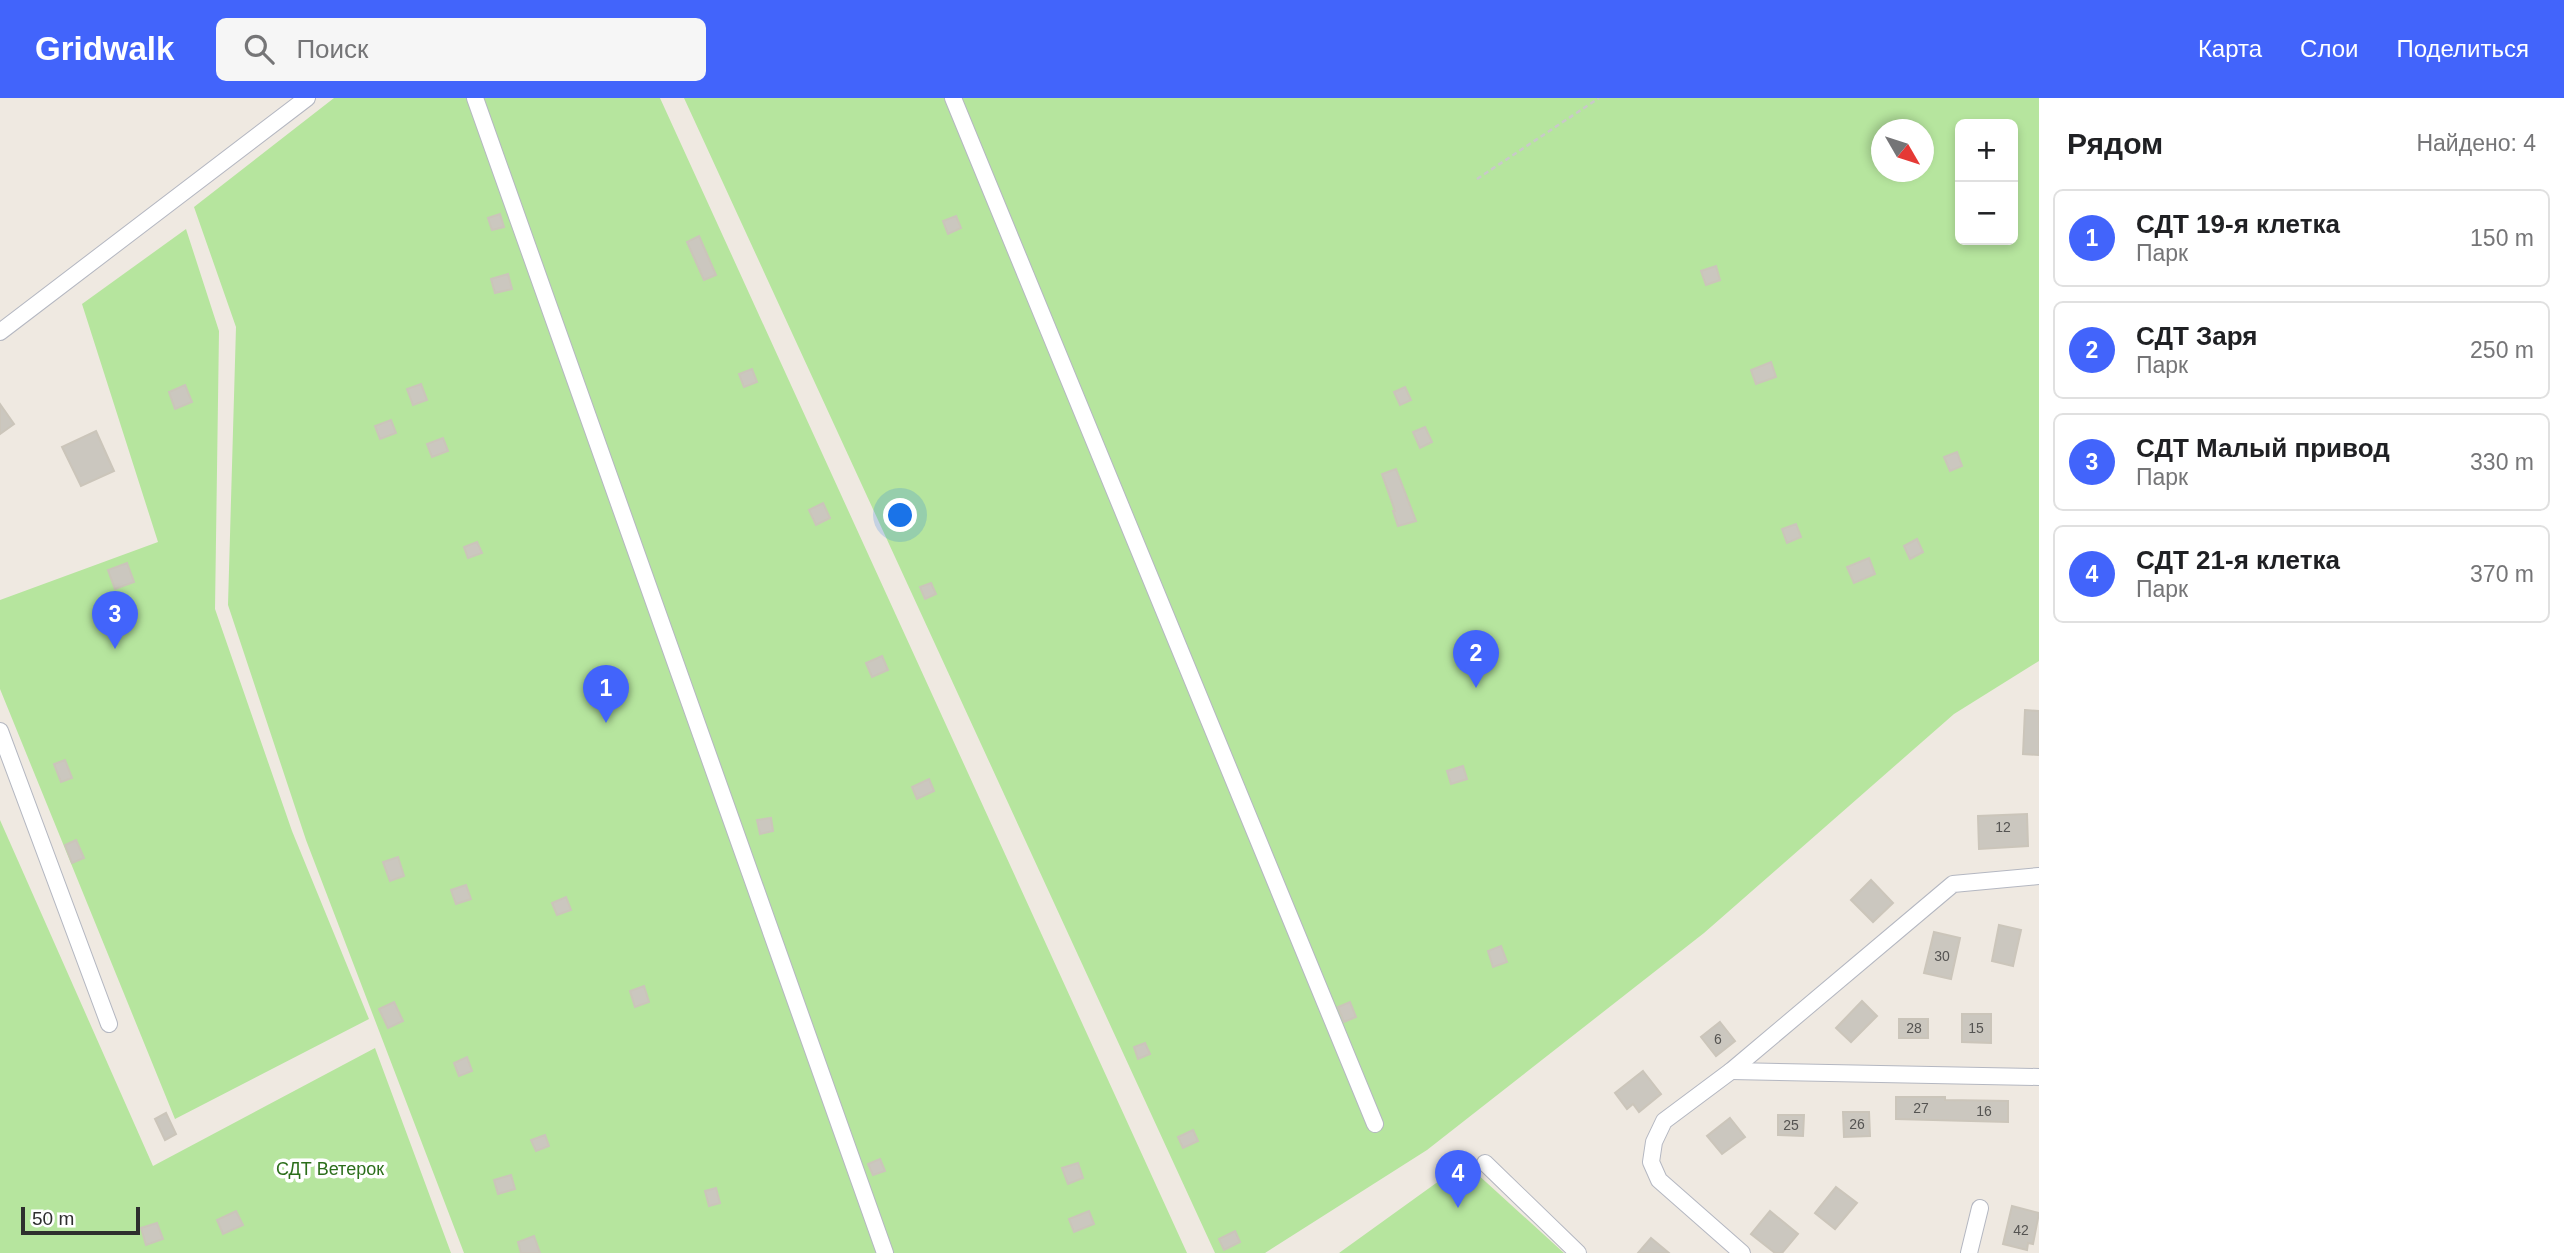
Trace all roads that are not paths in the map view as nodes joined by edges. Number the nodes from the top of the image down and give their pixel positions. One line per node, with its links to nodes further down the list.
1 (307, 98): 4 (street)
2 (475, 98): 13 (street)
3 (953, 98): 10 (street)
4 (0, 332)
5 (0, 731): 7 (street)
6 (2039, 876): 8 (street)
7 (109, 1024)
8 (1731, 1071): 9 (street); 15 (street)
9 (2039, 1077)
10 (1374, 1124)
11 (1485, 1163): 14 (street)
12 (1980, 1208): 16 (street)
13 (885, 1253)
14 (1578, 1253)
15 (1742, 1253)
16 (1969, 1253)

